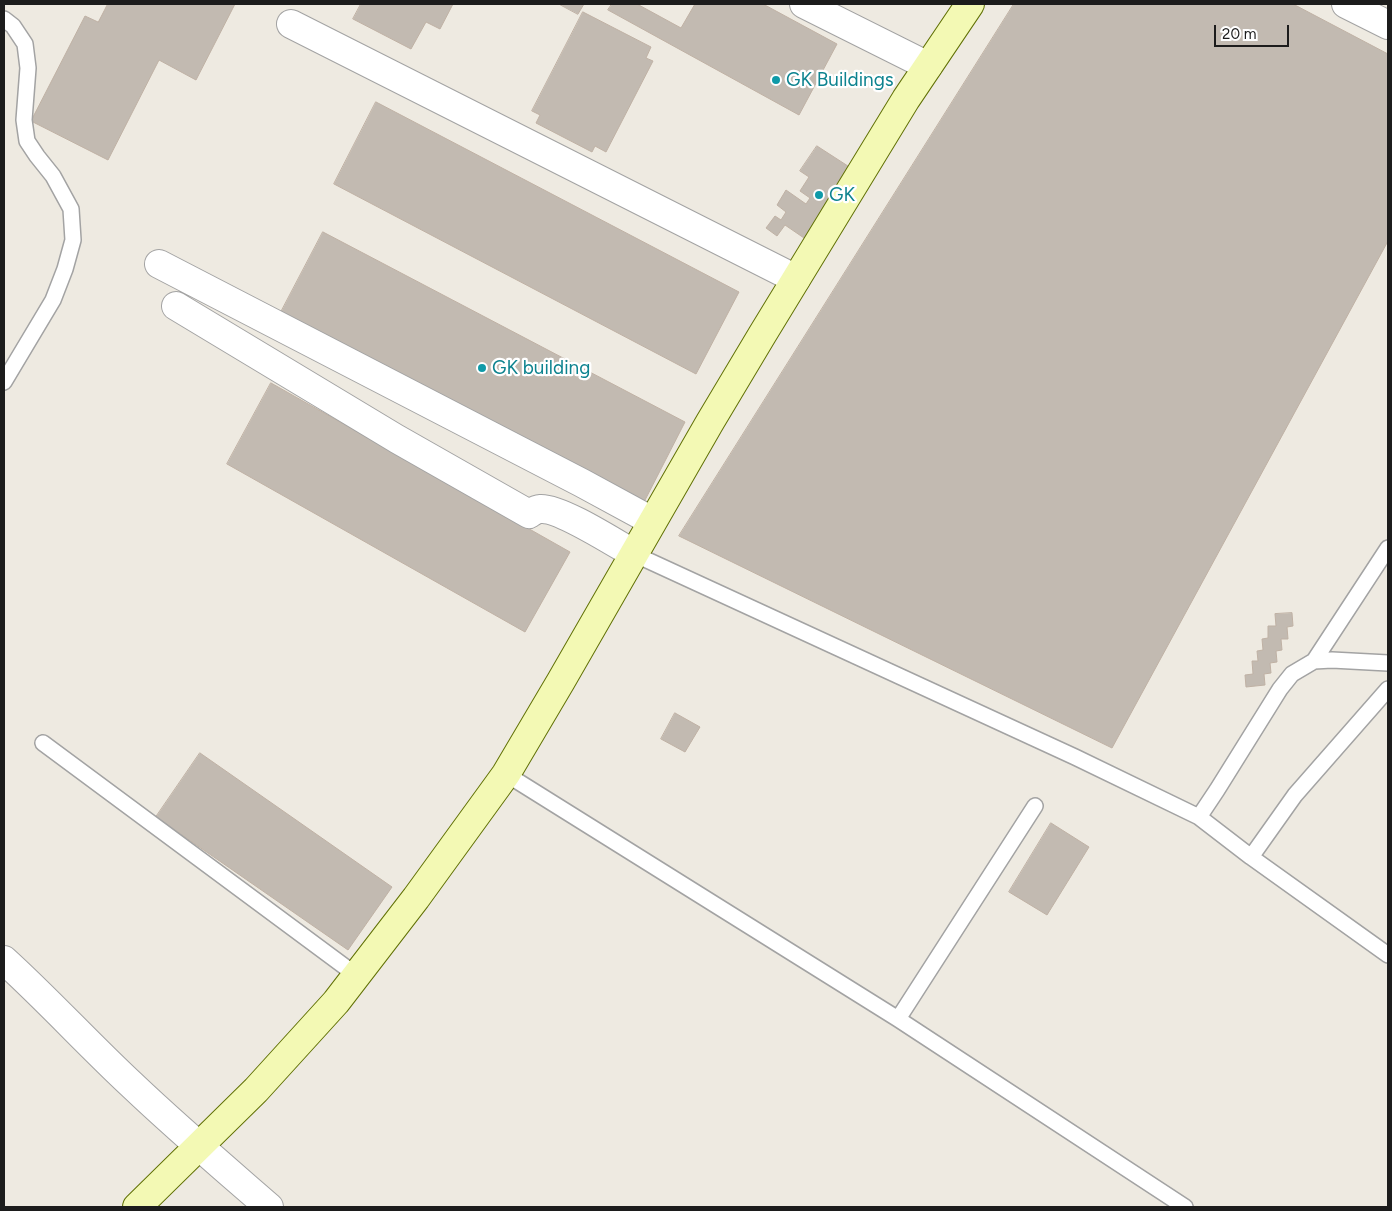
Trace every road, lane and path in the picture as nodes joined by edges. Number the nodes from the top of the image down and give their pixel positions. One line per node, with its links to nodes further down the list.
1 (804, 4): 7 (street)
2 (970, 4): 7 (main road)
3 (1346, 4): 6 (street)
4 (4, 19): 11 (lane)
5 (291, 24): 9 (street)
6 (1388, 25)
7 (928, 66): 9 (main road)
8 (159, 264): 12 (street)
9 (796, 278): 12 (main road)
10 (176, 306): 14 (street)
11 (4, 382)
12 (652, 522): 14 (main road)
13 (1388, 548): 15 (lane)
14 (634, 554): 19 (main road); 21 (lane)
15 (1314, 661): 16 (lane); 21 (lane)
16 (1388, 663)
17 (1388, 689): 22 (lane)
18 (43, 743): 25 (lane)
19 (506, 774): 25 (main road); 26 (lane)
20 (1035, 806): 26 (lane)
21 (1199, 817): 22 (lane)
22 (1251, 857): 23 (lane)
23 (1388, 955)
24 (4, 960): 27 (street)
25 (356, 975): 27 (main road)
26 (898, 1019): 30 (lane)
27 (199, 1147): 28 (main road); 29 (street)
28 (137, 1207)
29 (269, 1207)
30 (1185, 1207)

